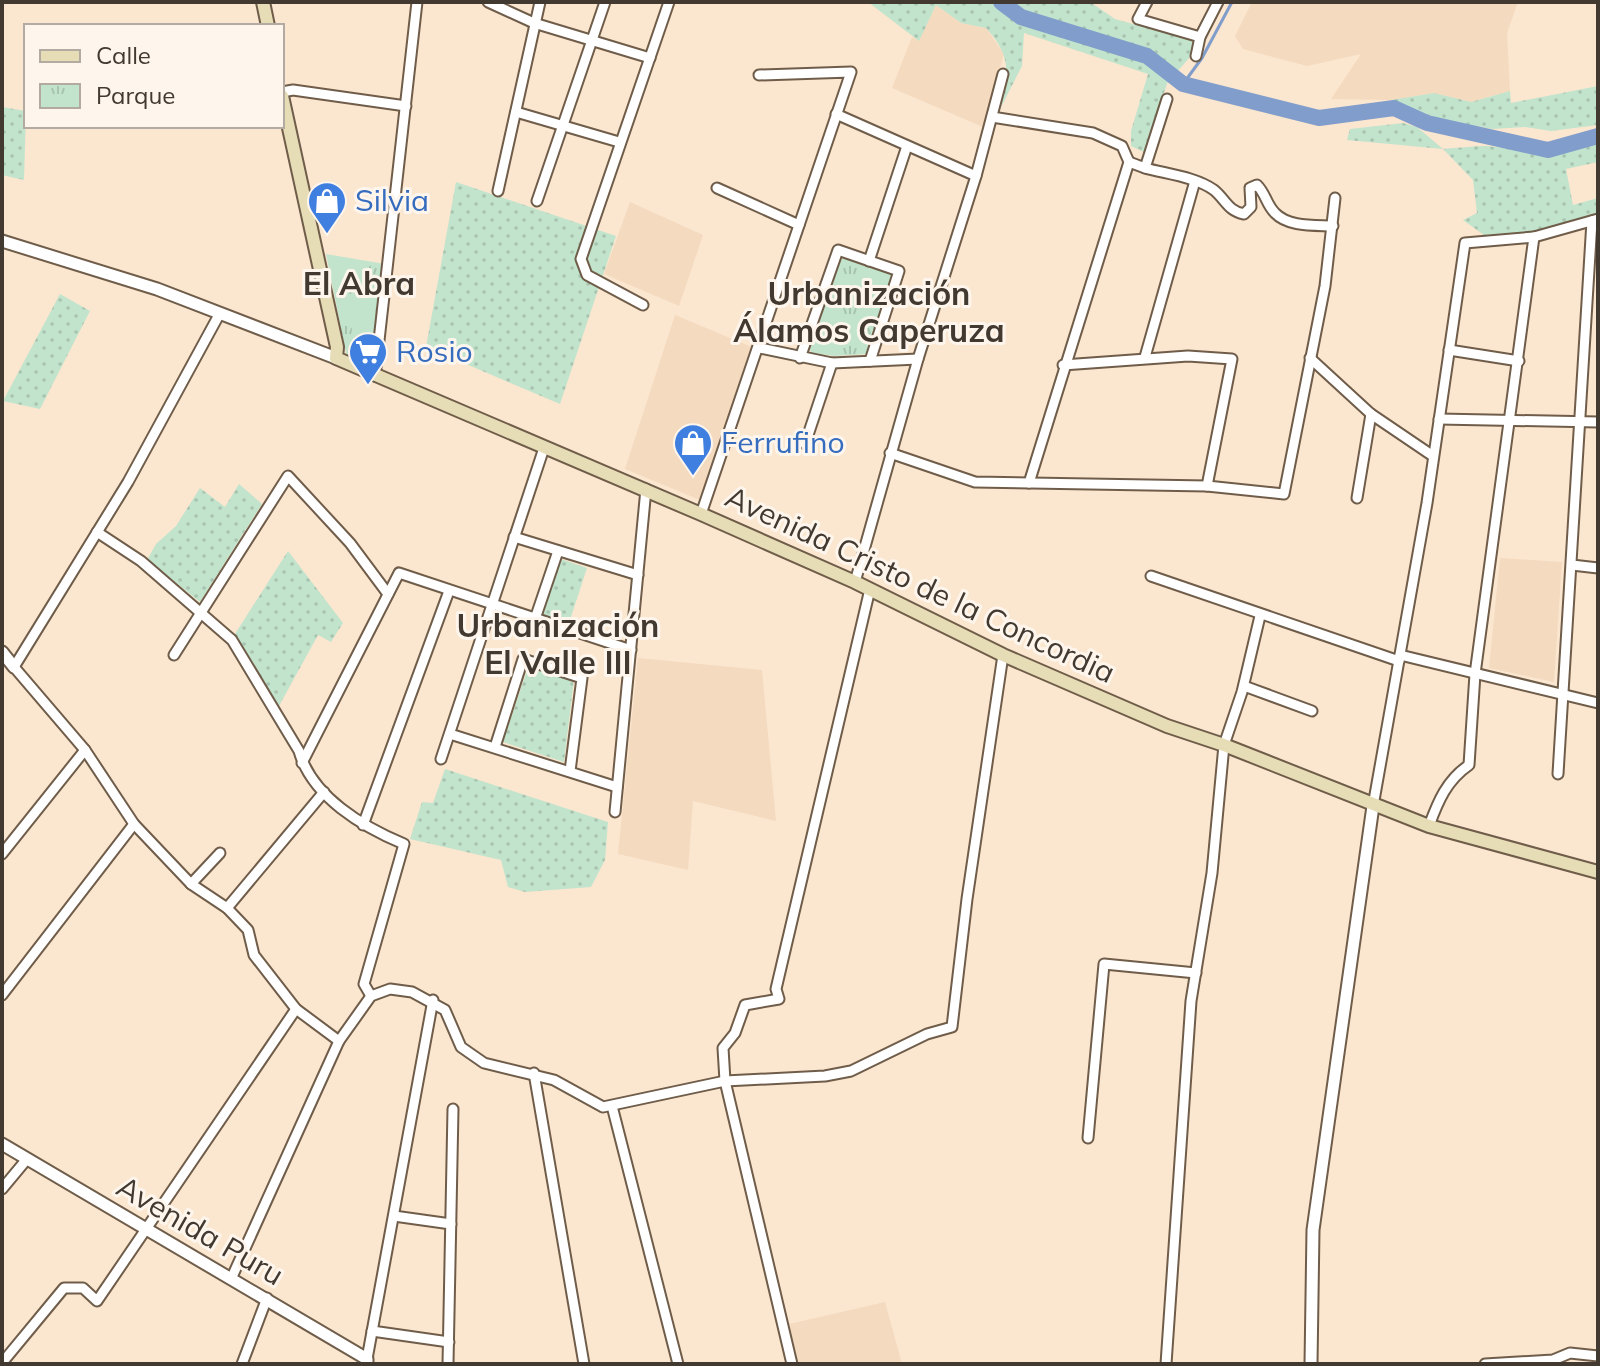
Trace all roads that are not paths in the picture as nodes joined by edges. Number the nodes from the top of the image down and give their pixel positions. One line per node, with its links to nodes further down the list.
1 (263, 2): 10 (main road)
2 (417, 2): 20 (street)
3 (488, 2): 9 (street)
4 (540, 2): 9 (street)
5 (605, 2): 12 (street)
6 (669, 2): 14 (street)
7 (1147, 2): 11 (street)
8 (1218, 2): 11 (street)
9 (534, 23): 12 (street); 21 (street)
10 (268, 24)
11 (1200, 37): 13 (street)
12 (592, 39): 14 (street); 24 (street)
13 (1196, 56)
14 (650, 58): 25 (street)
15 (1003, 74): 23 (street)
16 (759, 75): 22 (street)
17 (284, 93): 20 (street)
18 (1167, 99): 28 (street)
19 (284, 103): 46 (main road)
20 (406, 106): 54 (street)
21 (516, 112): 24 (street); 32 (street)
22 (836, 114): 26 (street); 36 (street)
23 (992, 117): 27 (street); 29 (street)
24 (564, 126): 25 (street); 34 (street)
25 (619, 142): 41 (street)
26 (907, 146): 29 (street); 40 (street)
27 (1129, 162): 28 (street); 53 (street)
28 (1145, 168): 30 (street)
29 (976, 176): 49 (street)
30 (1195, 181): 37 (street); 45 (street)
31 (717, 188): 36 (street)
32 (498, 191)
33 (1335, 198): 37 (street)
34 (537, 201)
35 (1595, 220): 38 (street); 57 (street)
36 (799, 225): 43 (street)
37 (1333, 226): 48 (street)
38 (1534, 237): 44 (street); 51 (street)
39 (2, 241): 42 (street, Avenida Cristo de la Concordia)
40 (869, 261): 47 (street); 50 (street)
41 (643, 305)
42 (220, 313): 46 (street, Avenida Cristo de la Concordia); 69 (street)
43 (760, 348): 47 (street); 68 (street)
44 (1449, 350): 51 (street); 56 (street)
45 (1145, 357): 53 (street); 65 (street)
46 (336, 358): 54 (main road, Avenida Cristo de la Concordia)
47 (800, 358): 52 (street)
48 (1310, 358): 55 (street); 65 (street)
49 (918, 359): 50 (street); 62 (street)
50 (870, 361): 52 (street)
51 (1519, 361): 58 (street)
52 (832, 363): 60 (street)
53 (1063, 365): 64 (street)
54 (375, 376): 61 (main road, Avenida Cristo de la Concordia)
55 (1371, 414): 63 (street); 67 (street)
56 (1439, 419): 58 (street); 63 (street)
57 (1581, 421): 58 (street); 59 (street); 72 (street)
58 (1512, 422): 89 (street)
59 (1598, 422)
60 (805, 444)
61 (544, 448): 66 (main road, Avenida Cristo de la Concordia); 70 (street)
62 (890, 453): 64 (street); 76 (street)
63 (1433, 456): 87 (street)
64 (1029, 483): 65 (street)
65 (1207, 486)
66 (646, 489): 68 (main road, Avenida Cristo de la Concordia); 74 (street)
67 (1357, 498)
68 (701, 514): 76 (main road, Avenida Cristo de la Concordia)
69 (97, 532): 81 (street); 88 (street)
70 (514, 537): 71 (street); 80 (street)
71 (558, 551): 74 (street); 83 (street)
72 (1572, 565): 73 (street); 91 (street)
73 (1598, 568)
74 (638, 575): 84 (street)
75 (1151, 576): 82 (street)
76 (855, 582): 77 (main road, Avenida Cristo de la Concordia)
77 (870, 589): 86 (main road, Avenida Cristo de la Concordia); 121 (street)
78 (449, 591): 79 (street); 80 (street); 107 (street)
79 (388, 594): 81 (street); 99 (street)
80 (494, 605): 83 (street); 94 (street)
81 (201, 611): 85 (street); 99 (street)
82 (1260, 616): 87 (street); 90 (street)
83 (535, 619): 84 (street)
84 (631, 650): 102 (street)
85 (174, 655)
86 (1003, 655): 95 (main road, Avenida Cristo de la Concordia); 121 (street)
87 (1399, 658): 89 (street); 104 (street)
88 (6, 660): 97 (street)
89 (1475, 674): 91 (street); 108 (street)
90 (1244, 686): 93 (street); 95 (street)
91 (1563, 694): 92 (street); 101 (street)
92 (1598, 703)
93 (1312, 711)
94 (450, 734): 96 (street); 98 (street)
95 (1224, 745): 104 (main road, Avenida Cristo de la Concordia); 114 (street)
96 (495, 747): 100 (street); 100 (street)
97 (85, 750): 106 (street); 110 (street)
98 (441, 759)
99 (302, 763): 103 (street)
100 (570, 771): 102 (street)
101 (1558, 774)
102 (617, 787): 105 (street)
103 (324, 792): 107 (street); 113 (street)
104 (1373, 806): 108 (main road, Avenida Cristo de la Concordia); 144 (street)
105 (615, 812)
106 (134, 824): 112 (street); 115 (street)
107 (363, 825): 116 (street)
108 (1429, 826): 111 (main road, Avenida Cristo de la Concordia)
109 (220, 853): 112 (street)
110 (2, 854)
111 (1598, 872)
112 (191, 884): 113 (street)
113 (227, 908): 118 (street)
114 (1196, 973): 124 (street); 143 (street)
115 (2, 995)
116 (371, 996): 117 (street); 119 (street)
117 (433, 1000): 120 (street); 128 (street)
118 (296, 1009): 119 (street); 130 (street)
119 (339, 1041): 131 (street)
120 (534, 1073): 122 (street); 140 (street)
121 (725, 1081): 122 (street); 142 (street)
122 (612, 1106): 141 (street)
123 (453, 1109): 129 (street)
124 (1088, 1138)
125 (2, 1144): 126 (street, Avenida Puru)
126 (27, 1159): 127 (street); 130 (street, Avenida Puru)
127 (2, 1189)
128 (394, 1216): 129 (street); 133 (street)
129 (451, 1224): 134 (street)
130 (149, 1229): 131 (street, Avenida Puru); 137 (street)
131 (232, 1277): 132 (street, Avenida Puru)
132 (267, 1298): 136 (street, Avenida Puru); 138 (street)
133 (372, 1331): 134 (street); 136 (street)
134 (449, 1342): 139 (street)
135 (1598, 1356): 145 (street)
136 (367, 1362)
137 (2, 1363)
138 (242, 1364)
139 (448, 1364)
140 (584, 1364)
141 (678, 1364)
142 (792, 1364)
143 (1166, 1364)
144 (1311, 1364)
145 (1485, 1364)

